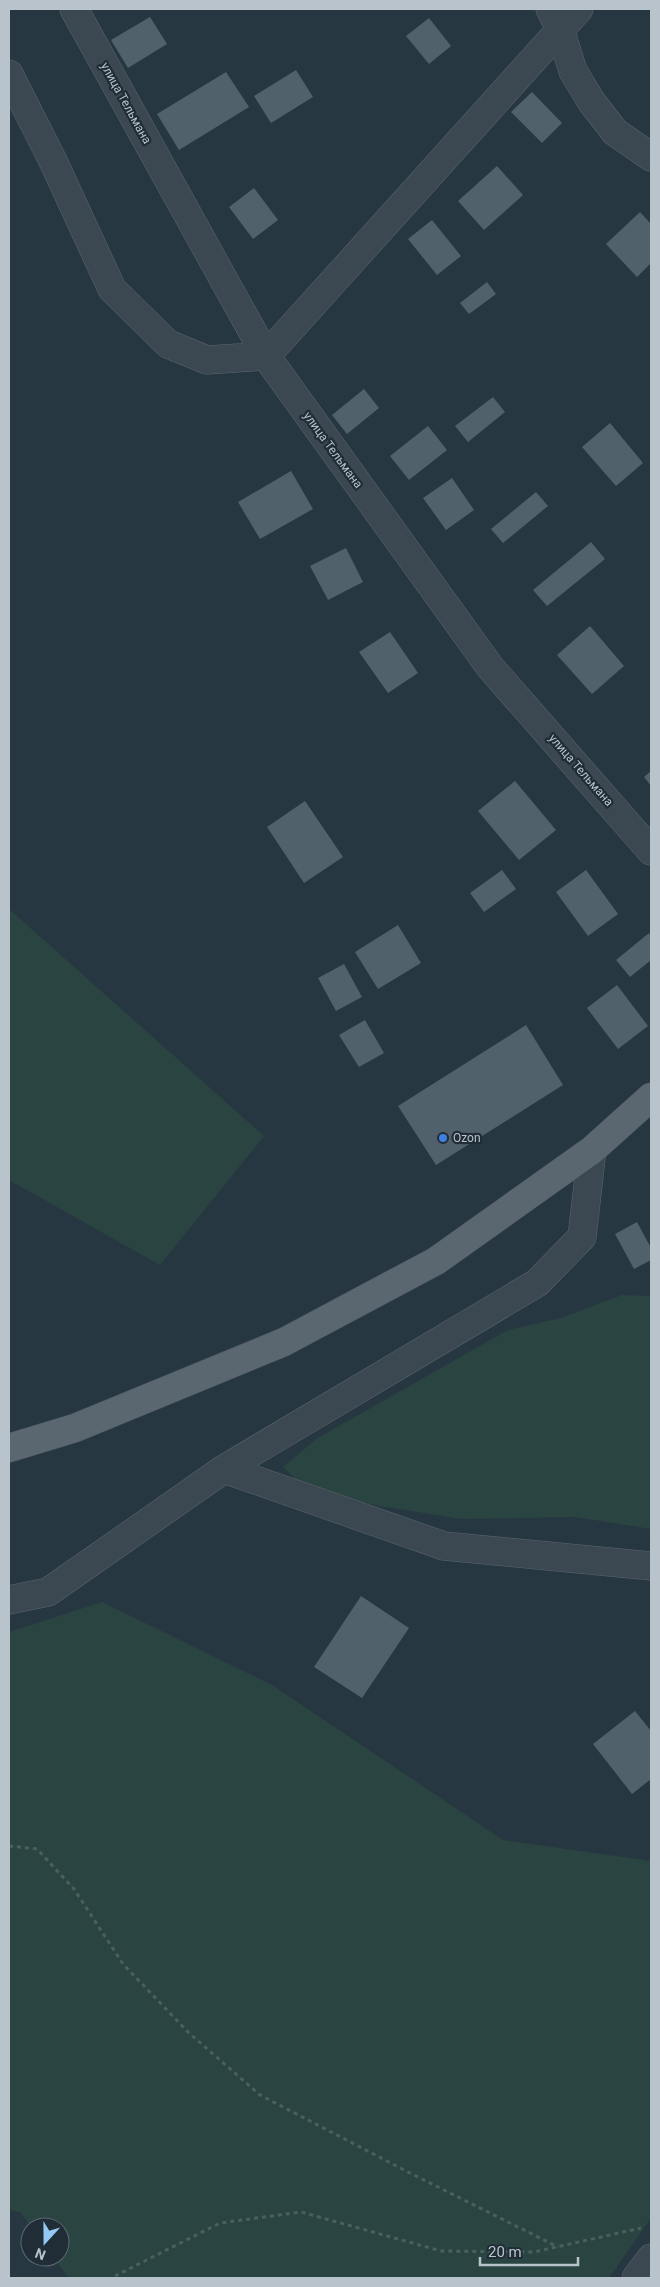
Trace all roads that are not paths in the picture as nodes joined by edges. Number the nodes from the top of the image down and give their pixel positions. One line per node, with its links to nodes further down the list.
1 (74, 9): 6 (street, улица Тельмана)
2 (579, 9): 3 (street)
3 (555, 19): 5 (street); 6 (street)
4 (9, 74): 6 (street)
5 (651, 158)
6 (266, 356): 7 (street, улица Тельмана)
7 (651, 851)
8 (651, 1098): 9 (main road)
9 (592, 1150): 10 (main road); 11 (street)
10 (9, 1448)
11 (224, 1469): 12 (street); 13 (street)
12 (651, 1566)
13 (9, 1600)
14 (651, 2258): 15 (street)
15 (636, 2278)

